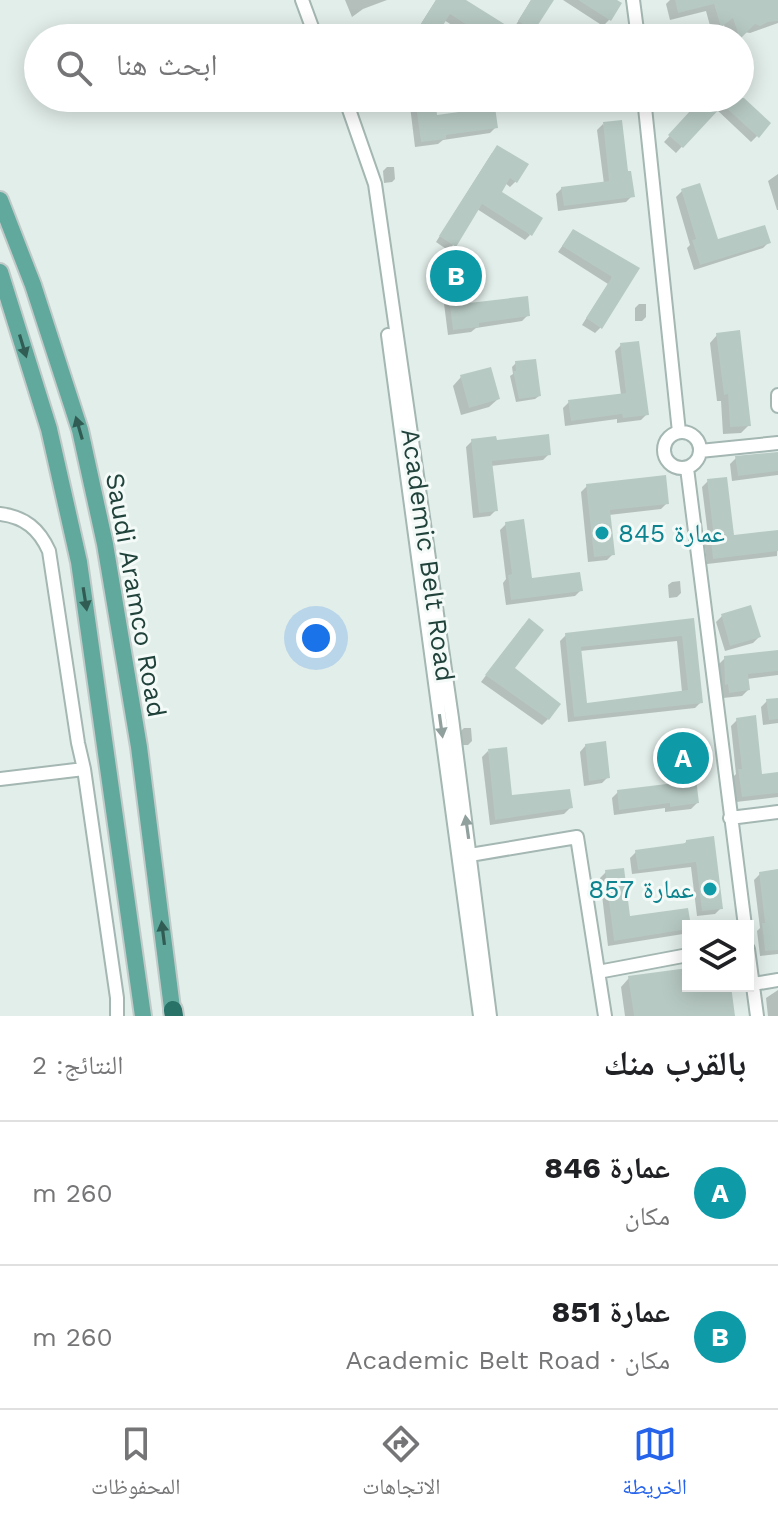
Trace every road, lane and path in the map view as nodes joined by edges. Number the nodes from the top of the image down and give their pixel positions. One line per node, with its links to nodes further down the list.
1 (302, 0): 4 (street)
2 (310, 0): 5 (street)
3 (633, 0): 6 (street)
4 (311, 24)
5 (318, 24)
6 (636, 24)
7 (343, 112): 33 (street, Academic Belt Road, one-way to 33)
8 (350, 112): 23 (street, Academic Belt Road, one-way to 8)
9 (645, 112): 14 (street)
10 (0, 200): 30 (main road, Saudi Aramco Road, one-way to 10)
11 (0, 272): 32 (main road, Saudi Aramco Road, one-way to 32)
12 (778, 395): 13 (street)
13 (778, 406)
14 (679, 432): 16 (street); 17 (street)
15 (778, 443): 16 (street)
16 (700, 451): 17 (street)
17 (687, 468): 22 (street)
18 (0, 514): 19 (street)
19 (84, 769): 20 (street); 31 (street)
20 (0, 779)
21 (778, 812): 22 (street)
22 (730, 818): 24 (street)
23 (470, 855): 26 (street); 34 (street, Academic Belt Road)
24 (744, 920)
25 (682, 956): 26 (street)
26 (598, 972): 35 (street)
27 (778, 980): 28 (street)
28 (754, 984)
29 (754, 992): 36 (street)
30 (173, 1014)
31 (117, 1016)
32 (143, 1016)
33 (480, 1016)
34 (490, 1016)
35 (605, 1016)
36 (757, 1016)

